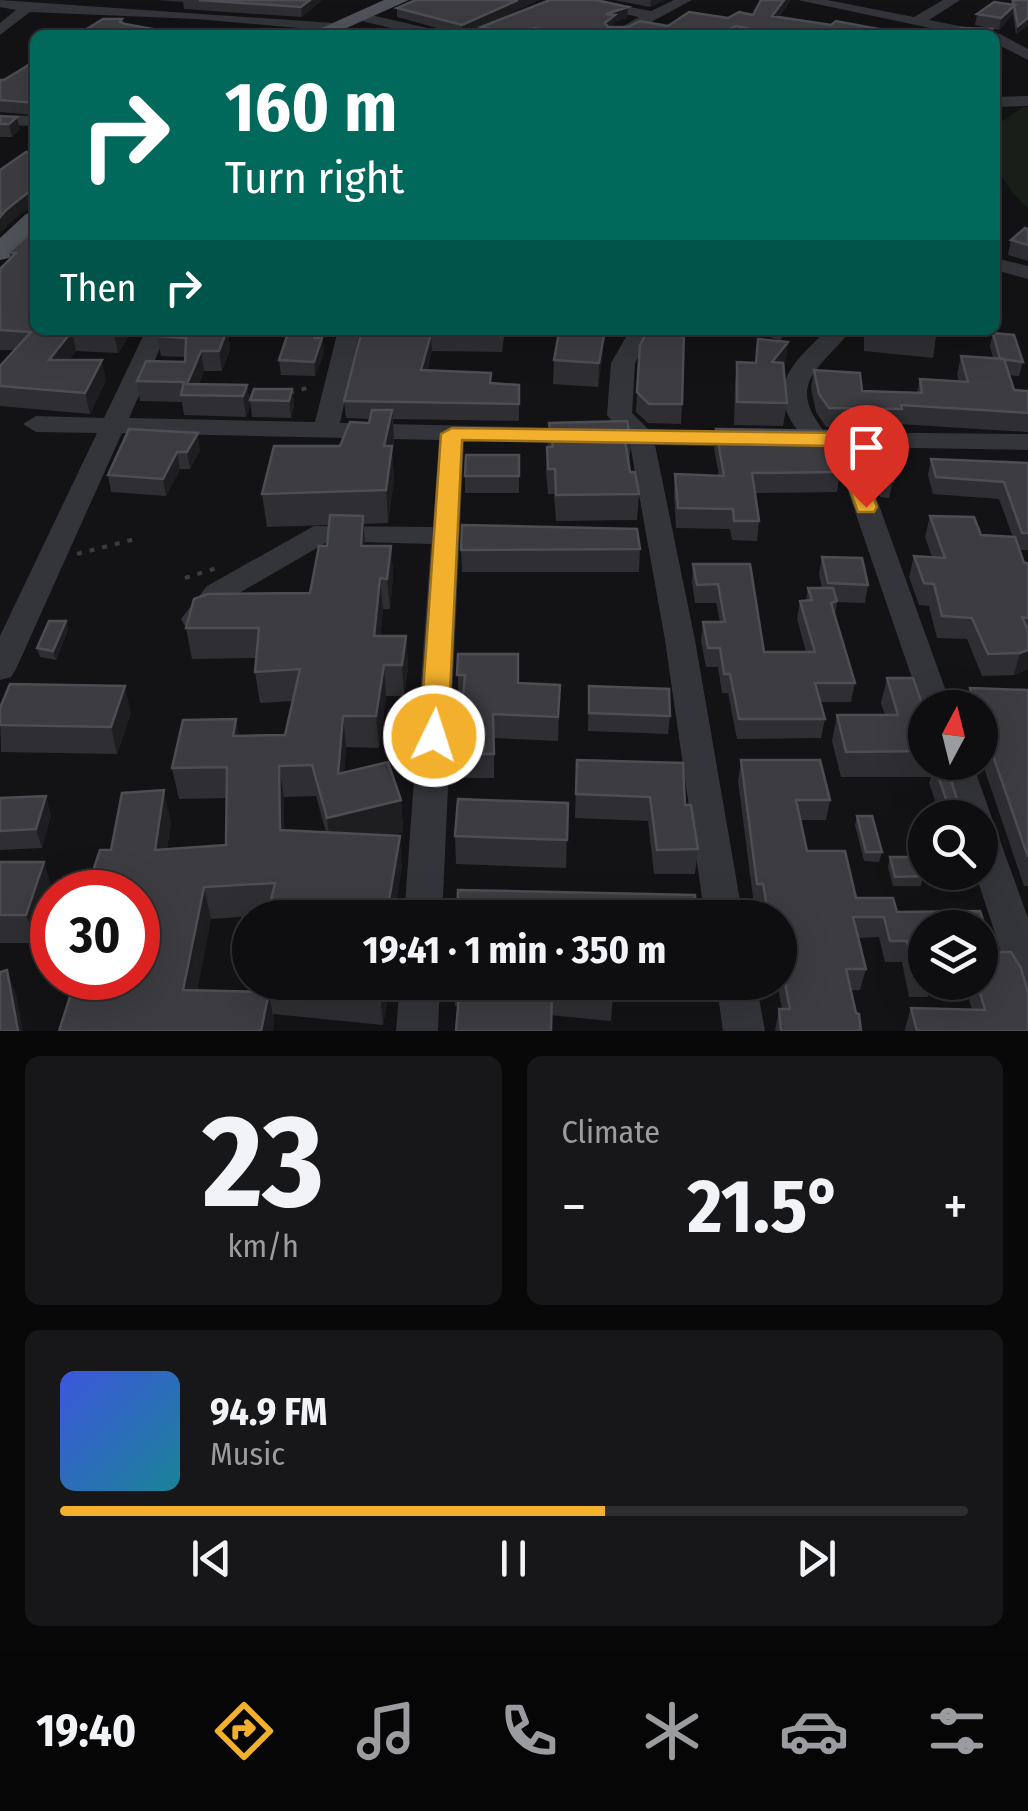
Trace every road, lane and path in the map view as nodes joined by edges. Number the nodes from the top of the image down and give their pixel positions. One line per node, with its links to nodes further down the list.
1 (400, 0): 11 (main road)
2 (559, 0): 17 (street)
3 (572, 0): 12 (street)
4 (685, 0): 12 (street)
5 (804, 0): 13 (street)
6 (922, 0): 7 (street)
7 (946, 2): 13 (street)
8 (0, 3): 10 (street)
9 (68, 3): 10 (street); 14 (street)
10 (27, 8): 20 (street)
11 (362, 16): 15 (main road); 16 (street)
12 (654, 16): 18 (street)
13 (915, 22): 19 (street)
14 (315, 30)
15 (327, 30)
16 (419, 30)
17 (485, 30)
18 (625, 30)
19 (959, 30)
20 (0, 31)
21 (1028, 39): 22 (street)
22 (1012, 47)
23 (1028, 101): 24 (street)
24 (1000, 102)
25 (0, 120): 26 (street)
26 (30, 122)
27 (30, 224): 28 (main road)
28 (0, 252)
29 (1000, 266): 30 (street)
30 (1028, 274)
31 (155, 335): 38 (street)
32 (348, 335): 35 (street)
33 (638, 335): 41 (street)
34 (835, 335): 42 (street)
35 (338, 380): 36 (path); 39 (street)
36 (274, 397)
37 (36, 424): 38 (street)
38 (112, 426): 39 (street); 46 (street)
39 (326, 431): 40 (street)
40 (452, 434): 41 (street); 44 (street)
41 (641, 437): 42 (street); 52 (street)
42 (830, 440): 43 (street); 49 (street)
43 (1028, 442)
44 (448, 536): 47 (street); 51 (street)
45 (139, 538): 46 (path)
46 (48, 562): 48 (street)
47 (196, 619)
48 (0, 669)
49 (929, 690)
50 (998, 887): 53 (street)
51 (423, 900)
52 (721, 900)
53 (1028, 973)
54 (419, 1000): 56 (street)
55 (739, 1000): 57 (street)
56 (418, 1031)
57 (744, 1031)

